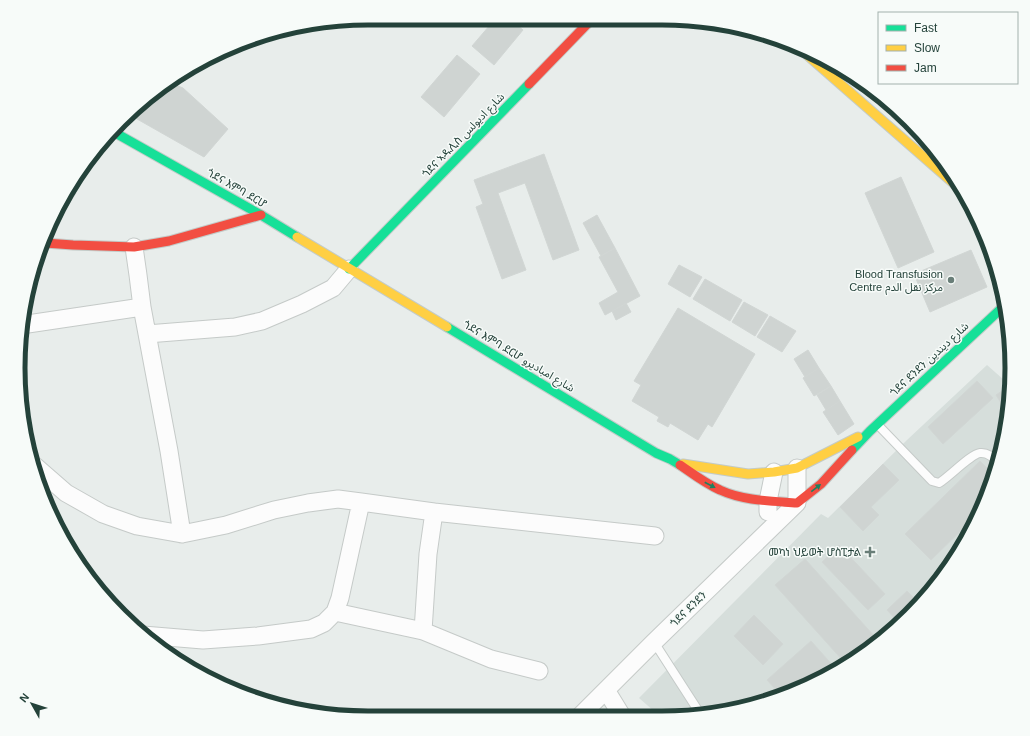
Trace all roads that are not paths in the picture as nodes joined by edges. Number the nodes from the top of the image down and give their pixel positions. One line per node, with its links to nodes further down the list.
1 (586, 25): 8 (main road, ጎደና ኣዱሊስ شارع اديولس)
2 (831, 69): 4 (main road)
3 (117, 134): 5 (main road, ጎደና እምባ ደርሆ)
4 (946, 175)
5 (260, 215): 7 (main road); 8 (main road, ጎደና እምባ ደርሆ)
6 (49, 243): 7 (main road)
7 (134, 247): 9 (street)
8 (349, 269): 14 (street); 18 (main road, ጎደና እምባ ደርሆ شارع امباديرو)
9 (142, 307): 12 (street); 14 (street)
10 (1000, 310): 13 (main road, ጎደና ደንደን شارع ديندين)
11 (1002, 321): 13 (main road)
12 (28, 324)
13 (982, 327): 15 (main road, ጎደና ደንደን شارع ديندين)
14 (147, 334): 27 (street)
15 (878, 424): 16 (main road, ጎደና ደንደን شارع ديندين); 17 (lane)
16 (870, 432): 19 (main road, ጎደና ደንደን شارع ديندين); 24 (main road, ጎደና ደንደን شارع ديندين, one-way to 16)
17 (993, 458)
18 (677, 463): 21 (main road, ጎደና እምባ ደርሆ شارع امباديرو); 22 (main road, ጎደና እምባ ደርሆ شارع امباديرو, one-way to 22)
19 (797, 468): 21 (main road, ጎደና ደንደን شارع ديندين); 24 (street)
20 (41, 471): 27 (street)
21 (774, 472): 22 (street)
22 (768, 501): 24 (main road); 26 (street)
23 (361, 502): 25 (street); 27 (street); 29 (street)
24 (797, 503): 26 (street, ጎደና ደንደን)
25 (434, 512): 28 (street); 30 (street)
26 (769, 530): 32 (street, ጎደና ደንደን)
27 (182, 534)
28 (655, 536)
29 (335, 612): 30 (street); 31 (street)
30 (423, 631): 33 (street)
31 (154, 636)
32 (654, 642): 34 (street, ጎደና ደንደን); 35 (lane)
33 (539, 671)
34 (606, 690): 36 (street, ጎደና ደንደን); 37 (street)
35 (697, 709)
36 (585, 711)
37 (619, 711)

